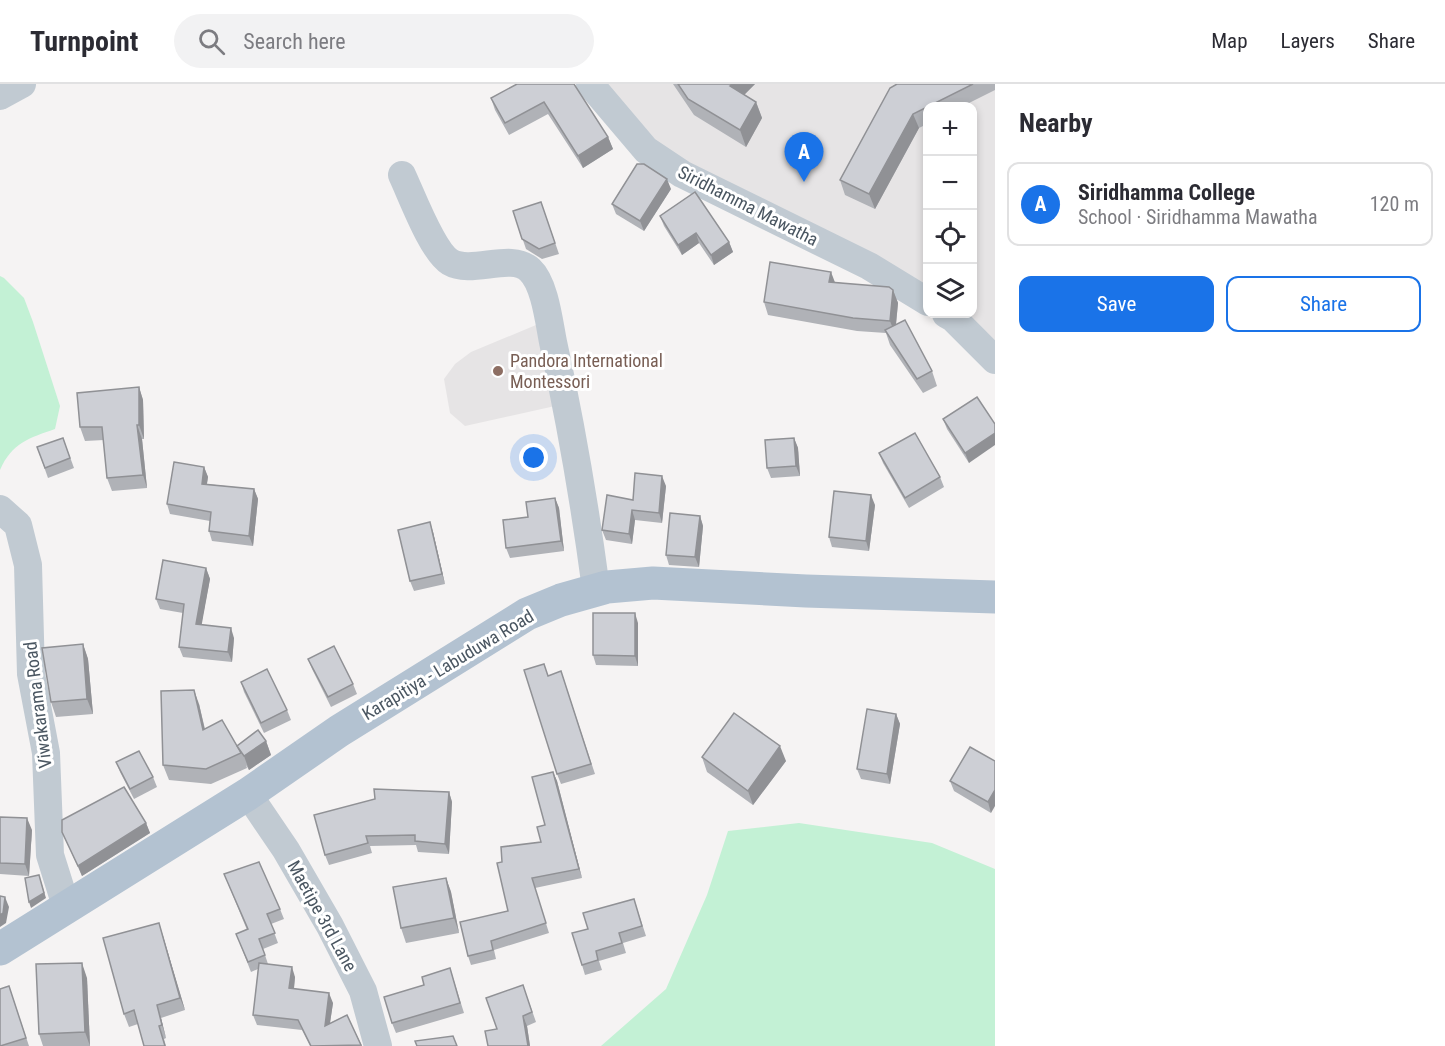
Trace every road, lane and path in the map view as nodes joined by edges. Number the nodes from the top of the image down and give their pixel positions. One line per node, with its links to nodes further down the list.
1 (22, 84): 3 (street)
2 (590, 84): 5 (street, Siridhamma Mawatha)
3 (0, 96)
4 (402, 175): 9 (street)
5 (923, 300)
6 (953, 318): 7 (street)
7 (995, 360)
8 (0, 508): 12 (street, Viwakarama Road)
9 (596, 589): 10 (main road, Karapitiya - Labuduwa Road); 11 (main road, Karapitiya - Labuduwa Road)
10 (995, 597)
11 (248, 794): 12 (main road, Karapitiya - Labuduwa Road); 14 (street, Maetipe 3rd Lane)
12 (67, 909): 13 (main road, Karapitiya - Labuduwa Road)
13 (0, 949)
14 (378, 1046)

